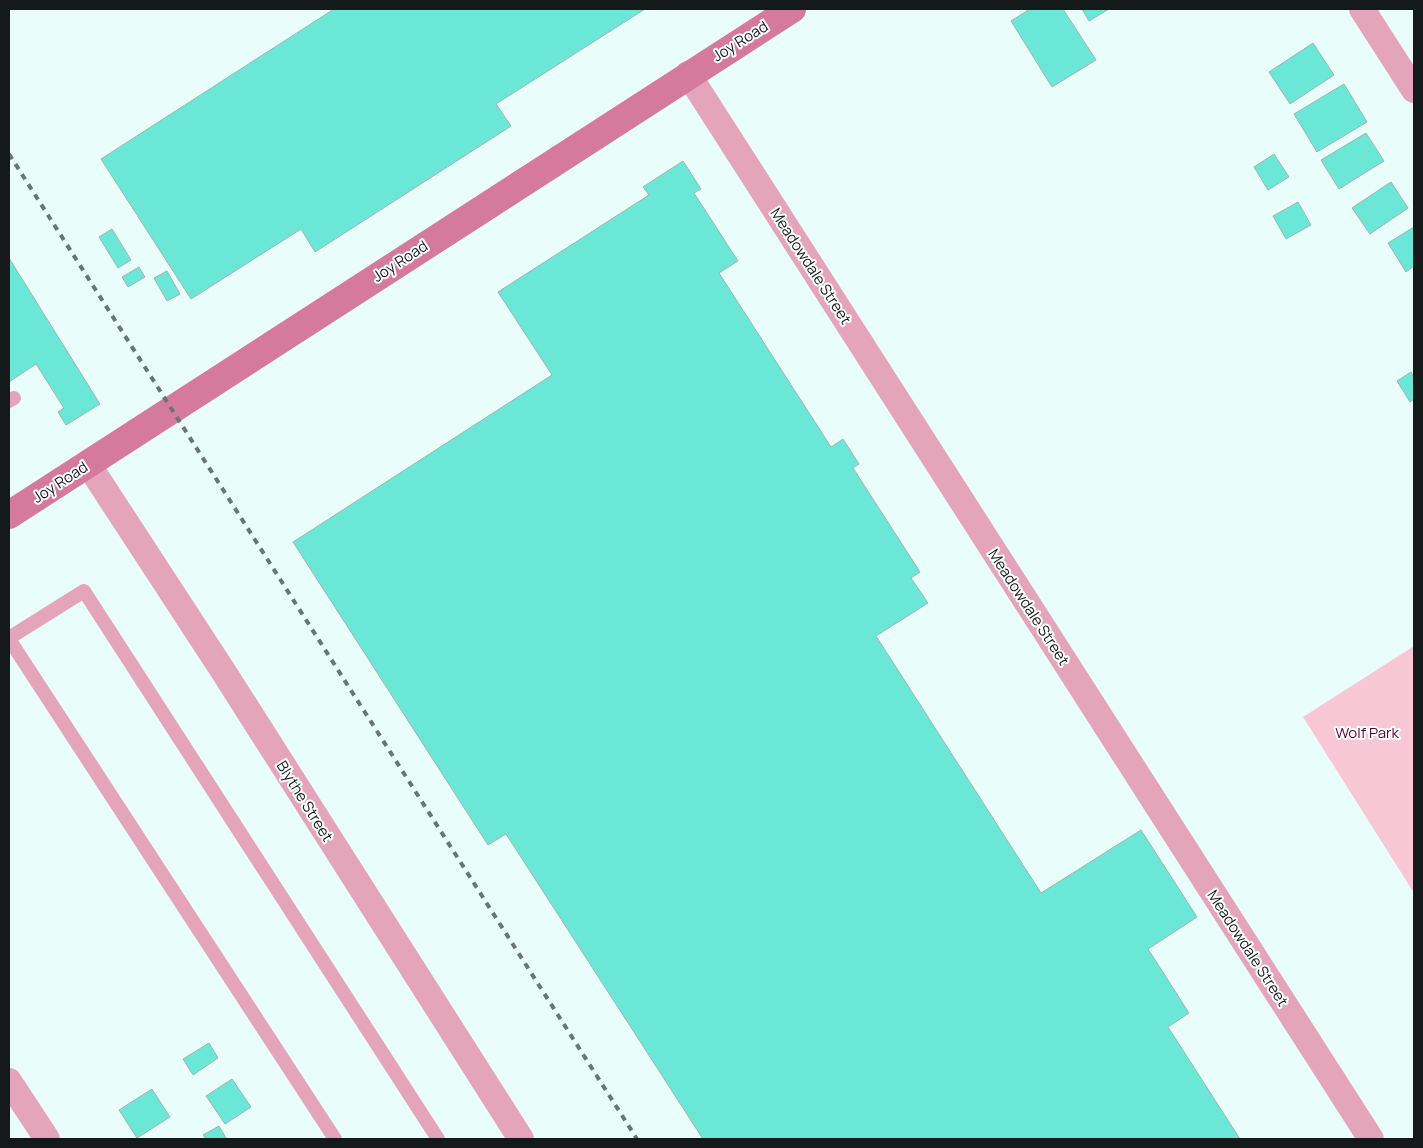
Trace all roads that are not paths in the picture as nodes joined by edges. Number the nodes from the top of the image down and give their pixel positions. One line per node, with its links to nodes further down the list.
1 (792, 9): 3 (street, Joy Road)
2 (1362, 9): 4 (street)
3 (688, 74): 5 (street, Joy Road); 13 (street, Meadowdale Street)
4 (1414, 90)
5 (88, 464): 6 (street, Joy Road); 12 (street, Blythe Street)
6 (9, 515)
7 (9, 638): 10 (lane); 11 (lane)
8 (9, 1081): 9 (street)
9 (47, 1139)
10 (335, 1139)
11 (438, 1139)
12 (521, 1139)
13 (1371, 1139)

